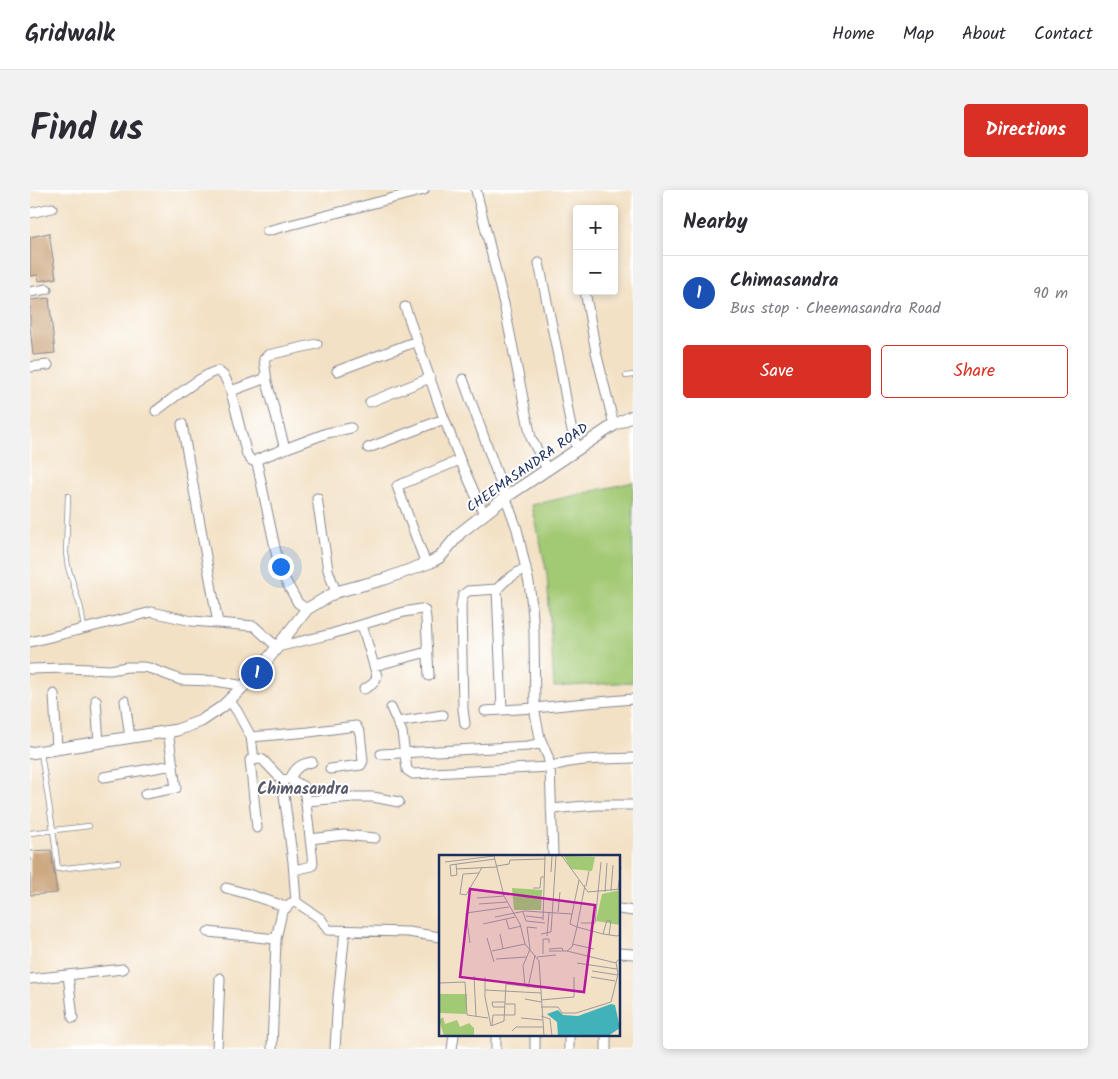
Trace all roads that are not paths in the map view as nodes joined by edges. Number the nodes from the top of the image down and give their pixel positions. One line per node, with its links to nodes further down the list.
1 (424, 190): 5 (street)
2 (476, 190): 34 (street)
3 (52, 208): 4 (street)
4 (30, 213)
5 (267, 231)
6 (539, 264): 31 (street)
7 (47, 289): 8 (street)
8 (30, 292)
9 (586, 295): 27 (street)
10 (405, 307): 11 (street)
11 (417, 341): 15 (street); 19 (street)
12 (317, 344): 16 (street)
13 (48, 365): 14 (street)
14 (30, 367)
15 (337, 371)
16 (266, 374): 21 (street); 30 (street)
17 (633, 375): 18 (lane)
18 (626, 376)
19 (430, 378): 22 (street); 25 (street)
20 (463, 378): 36 (street)
21 (231, 390): 23 (street); 33 (street)
22 (370, 402)
23 (156, 411)
24 (633, 416): 27 (street, CHEEMASANDRA ROAD)
25 (444, 419): 29 (street); 32 (street)
26 (182, 424): 44 (street)
27 (614, 425): 31 (street, CHEEMASANDRA ROAD)
28 (351, 428): 30 (street)
29 (368, 448)
30 (285, 449): 33 (street)
31 (577, 449): 34 (street, CHEEMASANDRA ROAD)
32 (460, 460): 38 (street); 39 (street)
33 (257, 463): 43 (street)
34 (547, 469): 36 (street, CHEEMASANDRA ROAD)
35 (68, 496): 46 (lane)
36 (506, 496): 38 (street, CHEEMASANDRA ROAD); 40 (street)
37 (317, 498): 42 (street)
38 (484, 514): 39 (street, CHEEMASANDRA ROAD)
39 (426, 564): 42 (street, CHEEMASANDRA ROAD)
40 (526, 567): 41 (street); 61 (street)
41 (497, 588): 62 (street); 66 (street)
42 (336, 592): 43 (street, CHEEMASANDRA ROAD)
43 (308, 609): 48 (street, CHEEMASANDRA ROAD)
44 (218, 623): 46 (street); 48 (street)
45 (362, 625): 48 (street); 49 (street); 50 (street)
46 (84, 628): 47 (street)
47 (30, 642)
48 (277, 647): 53 (street, CHEEMASANDRA ROAD)
49 (427, 652): 50 (street); 52 (street)
50 (374, 666): 54 (street)
51 (30, 669): 53 (street)
52 (428, 676)
53 (244, 686): 58 (street, CHEEMASANDRA ROAD)
54 (364, 689)
55 (54, 694): 72 (street)
56 (633, 699): 61 (street)
57 (96, 700): 70 (street)
58 (229, 700): 67 (street, CHEEMASANDRA ROAD); 68 (street)
59 (125, 701): 69 (street)
60 (390, 708): 65 (street)
61 (535, 708): 62 (street); 71 (street)
62 (502, 710): 63 (street)
63 (485, 711)
64 (443, 715): 65 (street)
65 (397, 722): 74 (street)
66 (464, 724)
67 (168, 731): 69 (street, CHEEMASANDRA ROAD); 79 (street)
68 (251, 737): 77 (street); 81 (street)
69 (130, 738): 70 (street, CHEEMASANDRA ROAD)
70 (99, 743): 72 (street, CHEEMASANDRA ROAD)
71 (542, 743): 74 (street); 80 (street)
72 (57, 749): 73 (street, CHEEMASANDRA ROAD)
73 (36, 752): 91 (lane)
74 (405, 752): 75 (street); 80 (street)
75 (381, 754)
76 (633, 758): 80 (street)
77 (254, 760): 83 (street); 90 (street)
78 (312, 762): 83 (street)
79 (173, 765): 82 (street); 84 (street)
80 (550, 767): 88 (street)
81 (330, 769)
82 (104, 777)
83 (286, 779): 85 (street); 97 (street)
84 (145, 794)
85 (306, 801): 86 (street); 94 (street)
86 (399, 802)
87 (633, 805): 88 (street)
88 (551, 809): 95 (street)
89 (89, 826): 91 (lane)
90 (257, 828)
91 (53, 830): 92 (lane); 96 (lane)
92 (30, 833)
93 (375, 838): 94 (street)
94 (310, 839): 97 (street)
95 (553, 855)
96 (118, 862)
97 (294, 870): 99 (street)
98 (226, 888): 100 (street)
99 (296, 902): 100 (street); 103 (street)
100 (287, 907): 106 (street)
101 (620, 910): 102 (street)
102 (633, 911)
103 (345, 931): 105 (street); 121 (street)
104 (208, 932): 106 (street)
105 (439, 937)
106 (276, 939): 120 (street)
107 (620, 953): 108 (street)
108 (633, 954)
109 (123, 969): 110 (street)
110 (68, 975): 112 (street); 113 (street)
111 (220, 978): 119 (street)
112 (30, 979)
113 (73, 1018)
114 (454, 1036): 122 (street)
115 (496, 1036): 123 (street)
116 (535, 1036): 124 (street)
117 (569, 1036): 125 (street)
118 (606, 1036): 126 (street)
119 (217, 1049)
120 (272, 1049)
121 (335, 1049)
122 (452, 1049)
123 (496, 1049)
124 (535, 1049)
125 (569, 1049)
126 (606, 1049)

